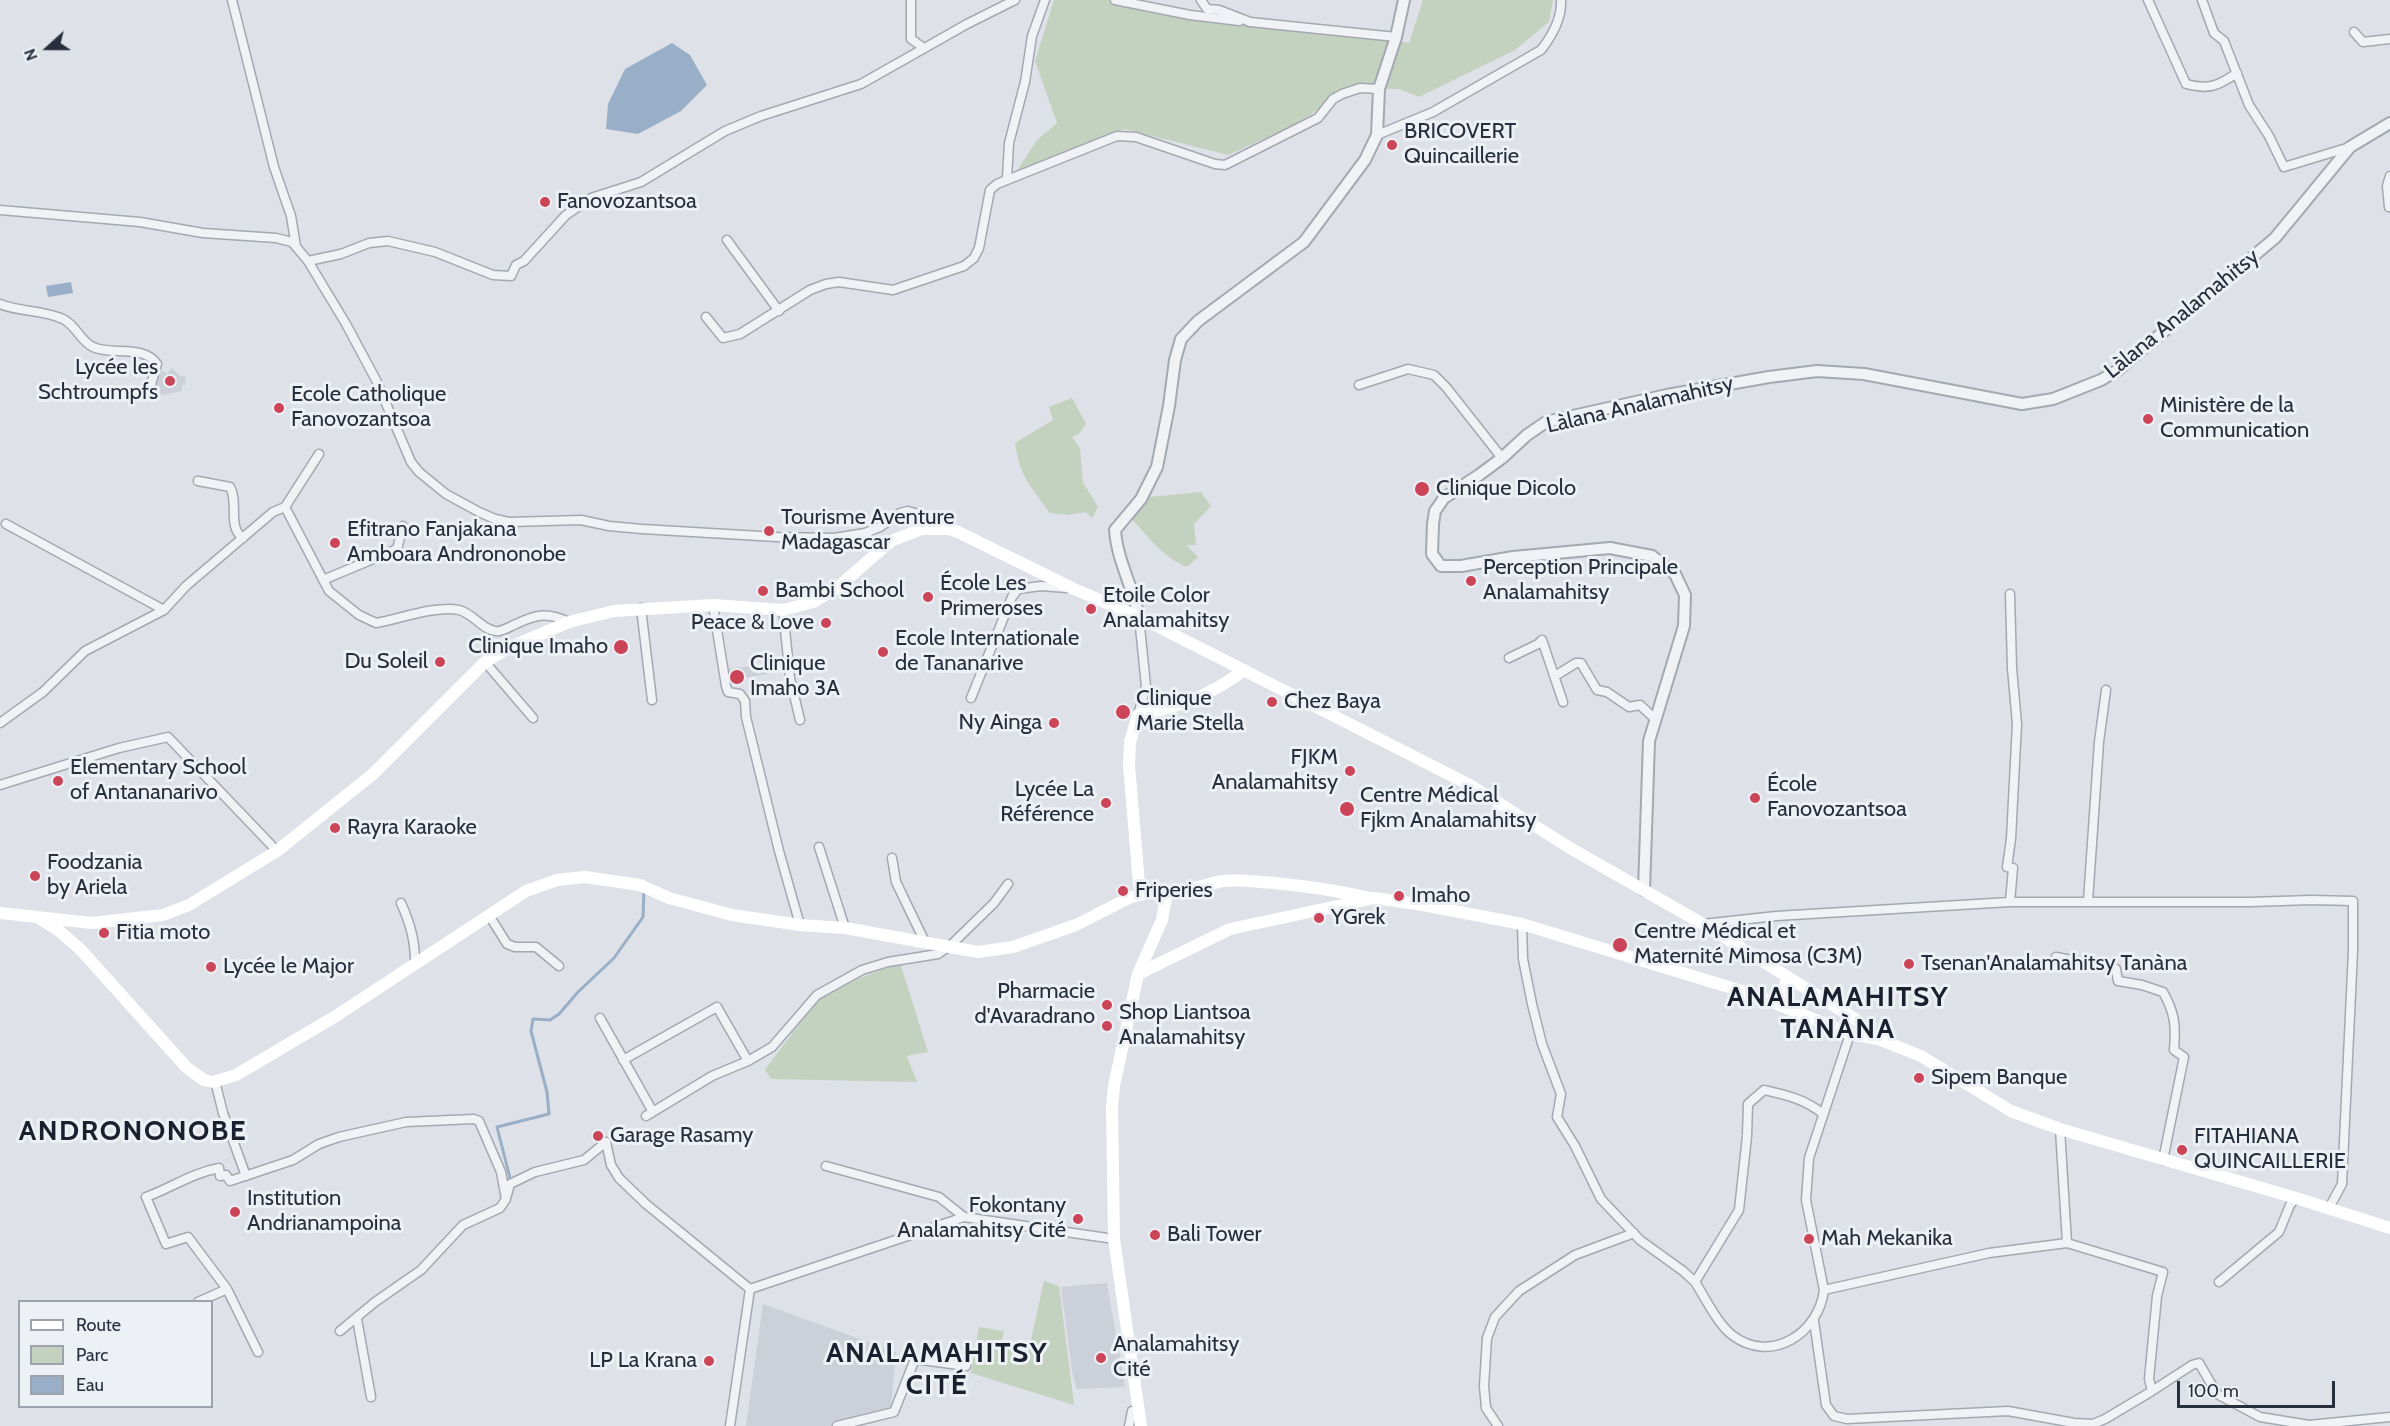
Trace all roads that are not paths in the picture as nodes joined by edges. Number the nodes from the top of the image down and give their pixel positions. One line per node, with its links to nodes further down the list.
1 (232, 0): 26 (street)
2 (911, 0): 15 (street)
3 (1015, 0): 15 (street)
4 (1045, 0): 22 (street)
5 (1115, 0): 11 (street)
6 (1201, 0): 11 (street)
7 (1404, 0): 13 (street)
8 (1561, 0): 19 (street)
9 (2148, 0): 16 (street)
10 (2202, 0): 16 (street)
11 (1250, 22): 13 (street)
12 (2354, 32): 14 (street)
13 (1396, 37): 17 (street)
14 (2390, 39)
15 (924, 48): 27 (street)
16 (2237, 73): 20 (street)
17 (1379, 89): 19 (street); 22 (street)
18 (2390, 123): 20 (street, Làlana Analamahitsy)
19 (1377, 135): 48 (street)
20 (2350, 147): 34 (street, Làlana Analamahitsy)
21 (2390, 176): 23 (street)
22 (1007, 178): 29 (street)
23 (2389, 207)
24 (0, 210): 26 (street)
25 (727, 240): 29 (street)
26 (296, 246): 27 (street)
27 (308, 261): 39 (street)
28 (0, 304): 32 (street)
29 (779, 311): 30 (street)
30 (705, 317)
31 (1359, 384): 34 (street)
32 (148, 391)
33 (319, 454): 36 (street)
34 (1502, 458): 60 (street, Làlana Analamahitsy)
35 (198, 481): 40 (street)
36 (285, 507): 40 (street); 41 (street)
37 (6, 524): 47 (street)
38 (403, 526): 41 (street)
39 (939, 528): 42 (main road); 46 (main road)
40 (243, 538): 47 (street)
41 (323, 580): 49 (street)
42 (1074, 589): 48 (main road); 55 (street)
43 (2010, 594): 73 (street)
44 (713, 605): 45 (main road); 46 (main road); 80 (street)
45 (641, 608): 49 (main road); 56 (street)
46 (783, 609): 61 (street)
47 (164, 610): 62 (street)
48 (1139, 617): 52 (main road); 58 (street)
49 (570, 622): 51 (main road)
50 (1509, 658): 53 (street)
51 (485, 662): 59 (street); 65 (main road)
52 (1244, 670): 58 (main road); 68 (main road)
53 (1555, 676): 57 (street); 60 (street)
54 (2106, 690): 72 (street)
55 (971, 698)
56 (652, 700)
57 (1563, 702)
58 (1138, 715): 69 (main road)
59 (533, 718)
60 (1654, 718): 68 (street, Làlana Analamahitsy)
61 (800, 720)
62 (0, 723)
63 (0, 784): 65 (street)
64 (819, 848): 81 (street)
65 (277, 851): 76 (main road)
66 (892, 858): 82 (street)
67 (1008, 884): 83 (street)
68 (1644, 890): 79 (main road)
69 (1149, 893): 70 (main road); 83 (main road)
70 (1167, 893): 71 (main road); 87 (main road)
71 (1375, 898): 78 (main road); 87 (main road)
72 (2088, 901): 73 (street); 106 (street)
73 (2010, 902): 79 (street)
74 (402, 903): 85 (street)
75 (0, 913): 76 (main road)
76 (31, 915): 98 (main road)
77 (489, 915): 80 (main road); 85 (main road); 86 (street)
78 (1522, 924): 90 (main road); 109 (street)
79 (1703, 924): 88 (main road)
80 (800, 925): 81 (main road)
81 (845, 928): 82 (main road)
82 (924, 940): 83 (main road)
83 (951, 945): 97 (street)
84 (2056, 957): 101 (street)
85 (415, 962): 98 (main road)
86 (559, 966)
87 (1138, 974): 110 (main road)
88 (1788, 977): 89 (main road); 90 (main road)
89 (1821, 997): 92 (main road); 93 (main road)
90 (1778, 1004): 92 (main road)
91 (600, 1018): 96 (street)
92 (1811, 1018): 94 (main road)
93 (1856, 1019): 94 (main road); 95 (main road)
94 (1850, 1034): 95 (main road); 99 (street)
95 (1878, 1039): 100 (main road)
96 (623, 1060): 97 (street); 97 (street)
97 (748, 1061)
98 (215, 1081): 103 (street)
99 (1823, 1114): 112 (street); 116 (street)
100 (2061, 1129): 101 (main road); 111 (street)
101 (2163, 1160): 104 (main road)
102 (826, 1167): 107 (street)
103 (246, 1176): 105 (street); 114 (street)
104 (2296, 1198): 106 (main road); 113 (street)
105 (506, 1199): 115 (street); 118 (street)
106 (2329, 1208): 108 (main road)
107 (964, 1217): 110 (street); 115 (street)
108 (2390, 1228)
109 (1634, 1233): 112 (street); 132 (street)
110 (1114, 1239): 125 (main road)
111 (2067, 1243): 116 (street); 123 (street)
112 (1695, 1282): 119 (street)
113 (2219, 1282)
114 (227, 1289): 117 (street); 121 (street)
115 (750, 1289): 128 (street)
116 (1824, 1290): 119 (street)
117 (202, 1300)
118 (357, 1319): 120 (street); 124 (street)
119 (1814, 1321): 123 (street)
120 (340, 1331)
121 (258, 1352)
122 (966, 1366): 129 (street)
123 (2152, 1391): 127 (street)
124 (371, 1396)
125 (1138, 1411): 130 (street); 131 (main road)
126 (2390, 1417): 127 (street)
127 (2342, 1424)
128 (730, 1426)
129 (837, 1426)
130 (1129, 1426)
131 (1141, 1426)
132 (1498, 1426)

